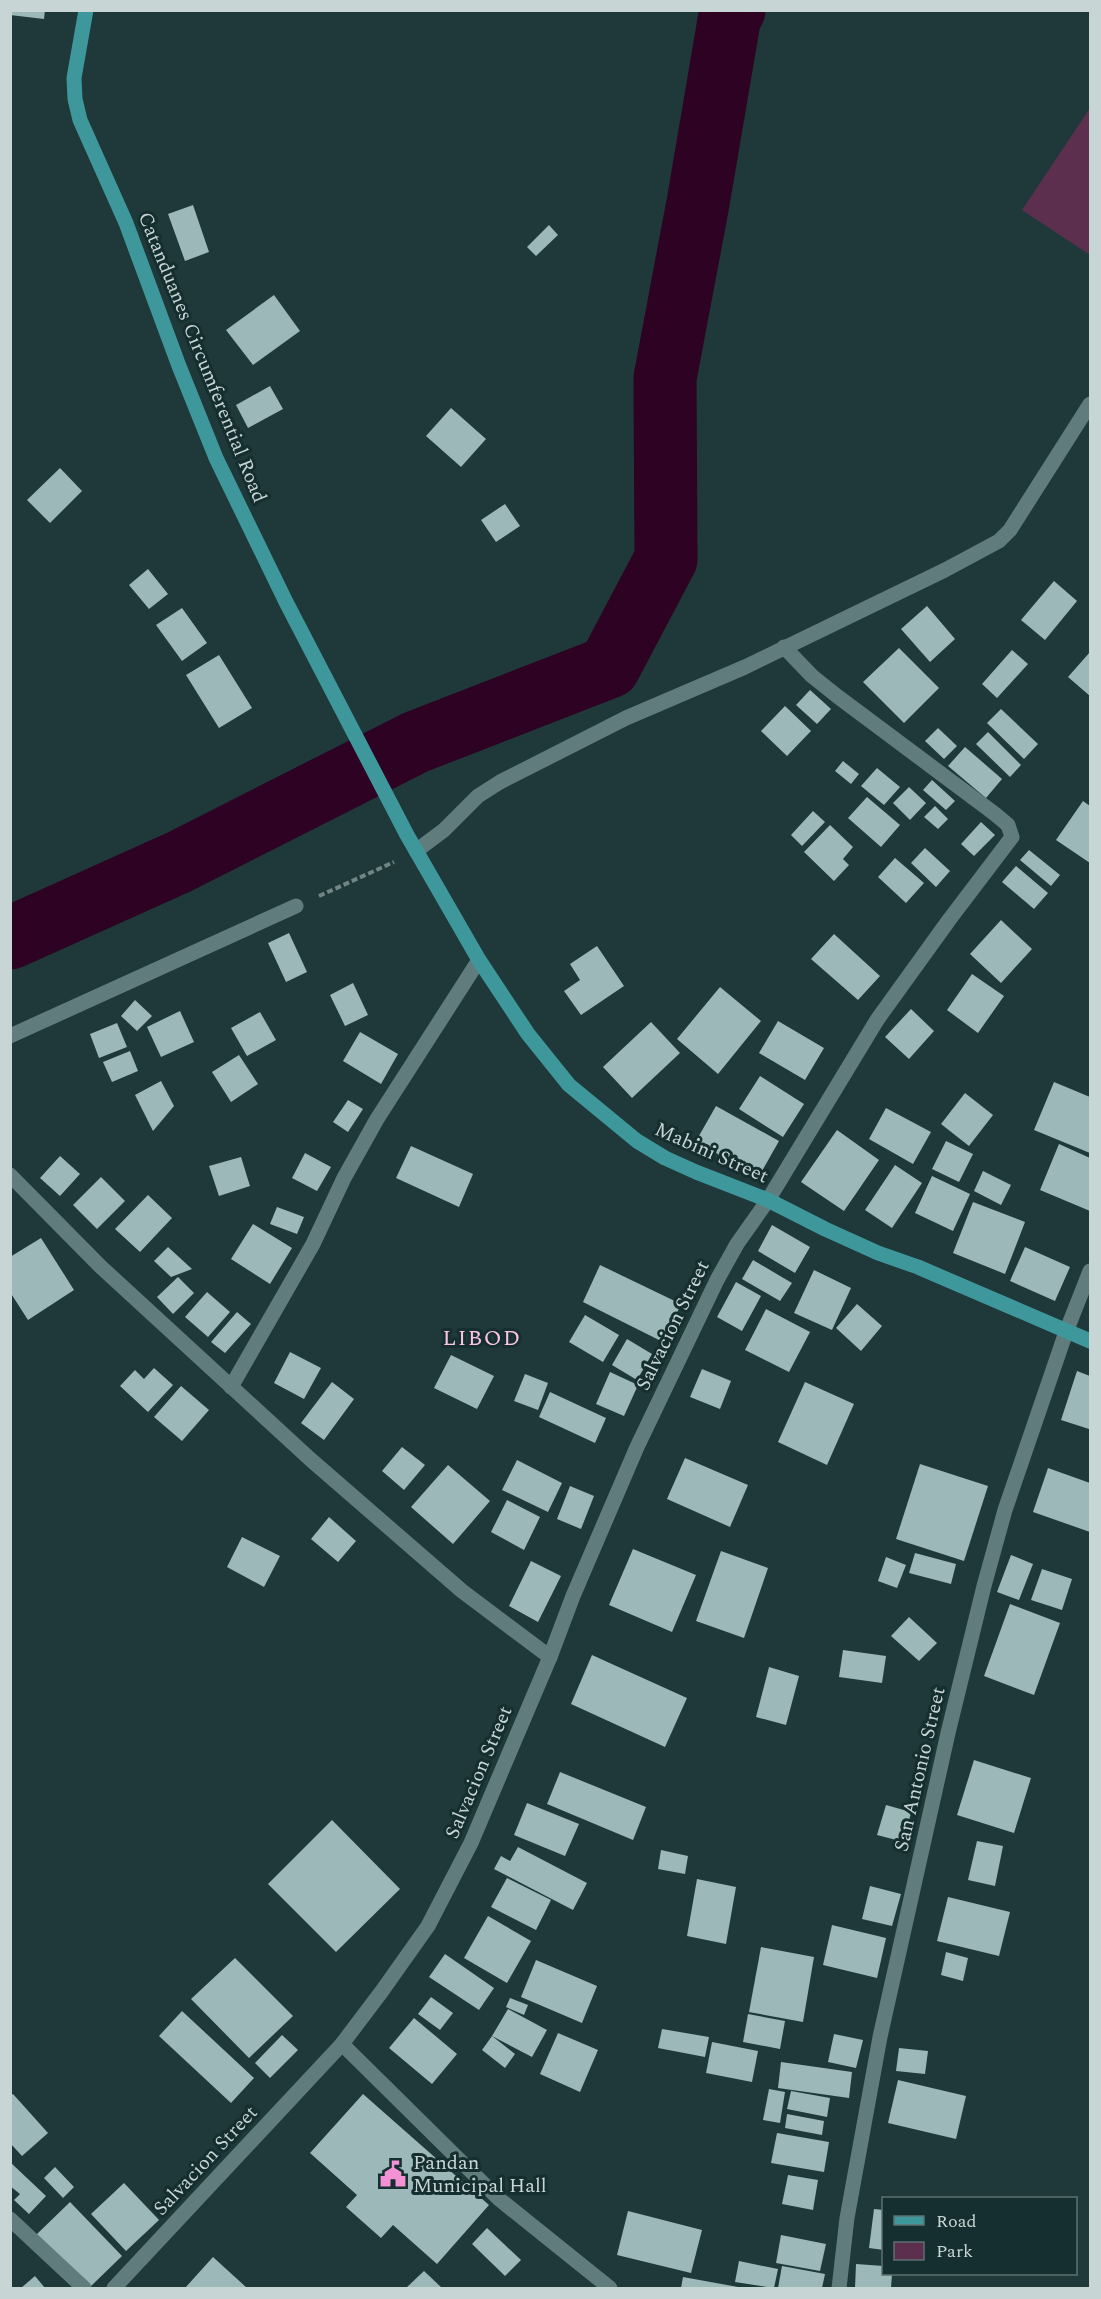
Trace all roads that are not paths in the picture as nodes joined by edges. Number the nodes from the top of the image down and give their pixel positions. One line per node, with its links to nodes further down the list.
1 (86, 10): 4 (main road, Catanduanes Circumferential Road)
2 (1090, 404): 3 (street)
3 (784, 647): 5 (street); 10 (street, Salvacion Street)
4 (408, 835): 5 (main road, Mabini Street)
5 (416, 851): 7 (main road, Mabini Street)
6 (296, 906): 8 (street)
7 (478, 960): 10 (main road, Mabini Street); 14 (street)
8 (10, 1036)
9 (10, 1175): 14 (street)
10 (768, 1200): 12 (main road, Mabini Street); 15 (street, Salvacion Street)
11 (1090, 1271): 12 (street, San Antonio Street)
12 (1066, 1332): 13 (main road, Mabini Street); 21 (street, San Antonio Street)
13 (1090, 1341)
14 (231, 1387): 15 (street)
15 (550, 1657): 16 (street, Salvacion Street)
16 (342, 2044): 19 (street, Salvacion Street); 20 (street)
17 (10, 2219): 18 (street)
18 (84, 2289)
19 (114, 2289)
20 (610, 2289)
21 (839, 2289)

